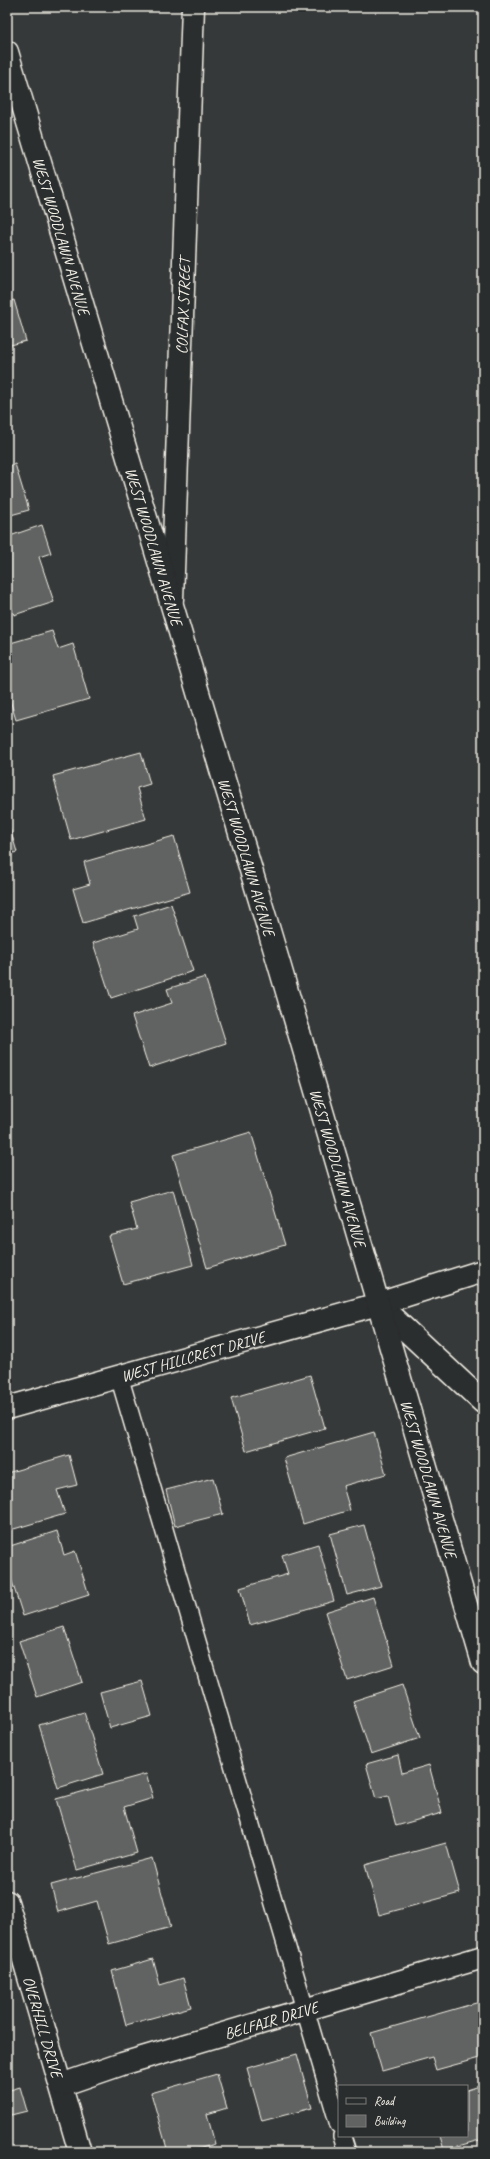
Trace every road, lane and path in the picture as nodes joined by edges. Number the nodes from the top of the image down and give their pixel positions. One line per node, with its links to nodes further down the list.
1 (193, 7): 3 (street, COLFAX STREET)
2 (7, 52): 3 (street, WEST WOODLAWN AVENUE)
3 (172, 605): 5 (street, WEST WOODLAWN AVENUE)
4 (483, 1271): 5 (street, WEST HILLCREST DRIVE)
5 (378, 1304): 6 (street, WEST HILLCREST DRIVE); 7 (street); 9 (street, WEST WOODLAWN AVENUE)
6 (119, 1376): 8 (street, WEST HILLCREST DRIVE); 12 (lane)
7 (483, 1402)
8 (7, 1408)
9 (483, 1663)
10 (7, 1902): 13 (street, OVERHILL DRIVE)
11 (483, 1957): 12 (street, BELFAIR DRIVE)
12 (305, 2010): 13 (street, BELFAIR DRIVE); 14 (lane)
13 (61, 2085): 16 (street, OVERHILL DRIVE)
14 (338, 2122)
15 (342, 2137): 17 (lane)
16 (80, 2152)
17 (347, 2152)

